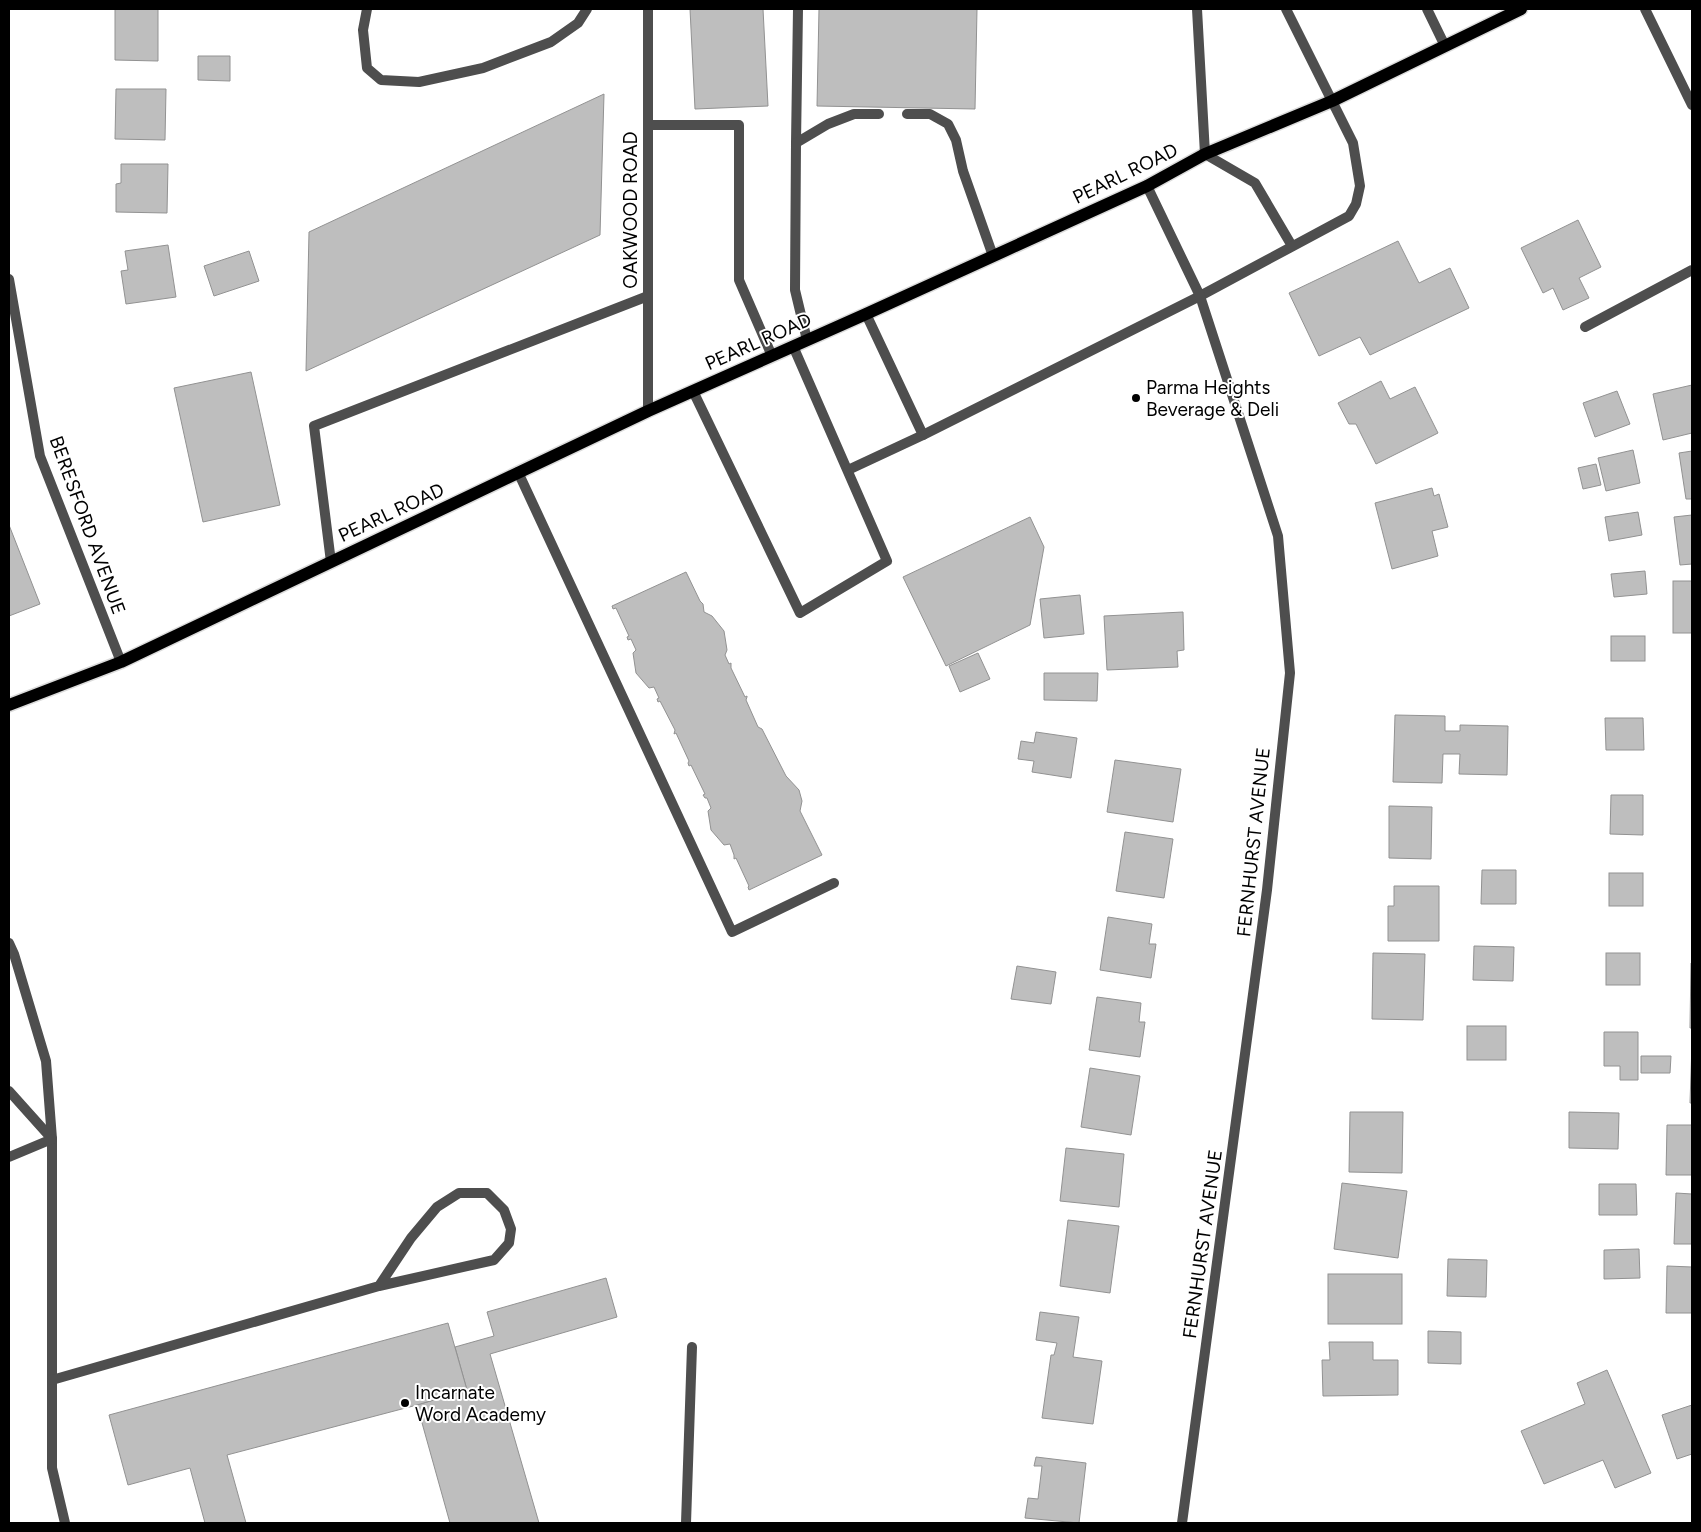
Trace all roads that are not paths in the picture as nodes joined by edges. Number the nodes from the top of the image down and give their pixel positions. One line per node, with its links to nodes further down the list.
1 (367, 9): 2 (street)
2 (587, 9)
3 (648, 9): 15 (street, OAKWOOD ROAD)
4 (798, 9): 16 (street)
5 (1197, 9): 17 (street)
6 (1286, 9): 11 (street)
7 (1427, 9): 10 (street)
8 (1521, 9): 10 (main road, PEARL ROAD)
9 (1645, 9): 12 (street)
10 (1444, 46): 11 (main road, PEARL ROAD)
11 (1332, 101): 17 (main road, PEARL ROAD); 19 (street)
12 (1692, 105)
13 (879, 114): 16 (street)
14 (907, 114): 20 (street)
15 (648, 125): 23 (street, OAKWOOD ROAD); 29 (street)
16 (796, 143): 27 (street)
17 (1205, 154): 18 (main road, PEARL ROAD); 19 (street)
18 (1147, 186): 20 (main road, PEARL ROAD); 24 (street, FERNHURST AVENUE)
19 (1292, 246): 24 (street)
20 (993, 256): 25 (main road, PEARL ROAD)
21 (1692, 270): 26 (street)
22 (9, 279): 36 (street, BERESFORD AVENUE)
23 (648, 296): 31 (street, OAKWOOD ROAD); 35 (street)
24 (1200, 296): 32 (street); 48 (street, FERNHURST AVENUE)
25 (866, 314): 27 (main road, PEARL ROAD); 32 (street)
26 (1585, 327)
27 (807, 340): 28 (main road, PEARL ROAD)
28 (793, 346): 29 (main road, PEARL ROAD); 33 (street)
29 (772, 356): 30 (main road, PEARL ROAD)
30 (693, 391): 31 (main road, PEARL ROAD); 33 (street)
31 (648, 411): 34 (main road, PEARL ROAD)
32 (923, 435): 33 (street)
33 (848, 470)
34 (518, 472): 35 (main road, PEARL ROAD); 38 (street)
35 (331, 562): 36 (main road, PEARL ROAD)
36 (121, 662): 37 (main road, PEARL ROAD)
37 (9, 705)
38 (834, 883)
39 (9, 943): 41 (street)
40 (9, 1091): 41 (street)
41 (52, 1139): 42 (street); 45 (street)
42 (9, 1157)
43 (379, 1286): 43 (street); 45 (street)
44 (692, 1347): 47 (street)
45 (52, 1380): 46 (street)
46 (65, 1523)
47 (686, 1523)
48 (1182, 1523)

